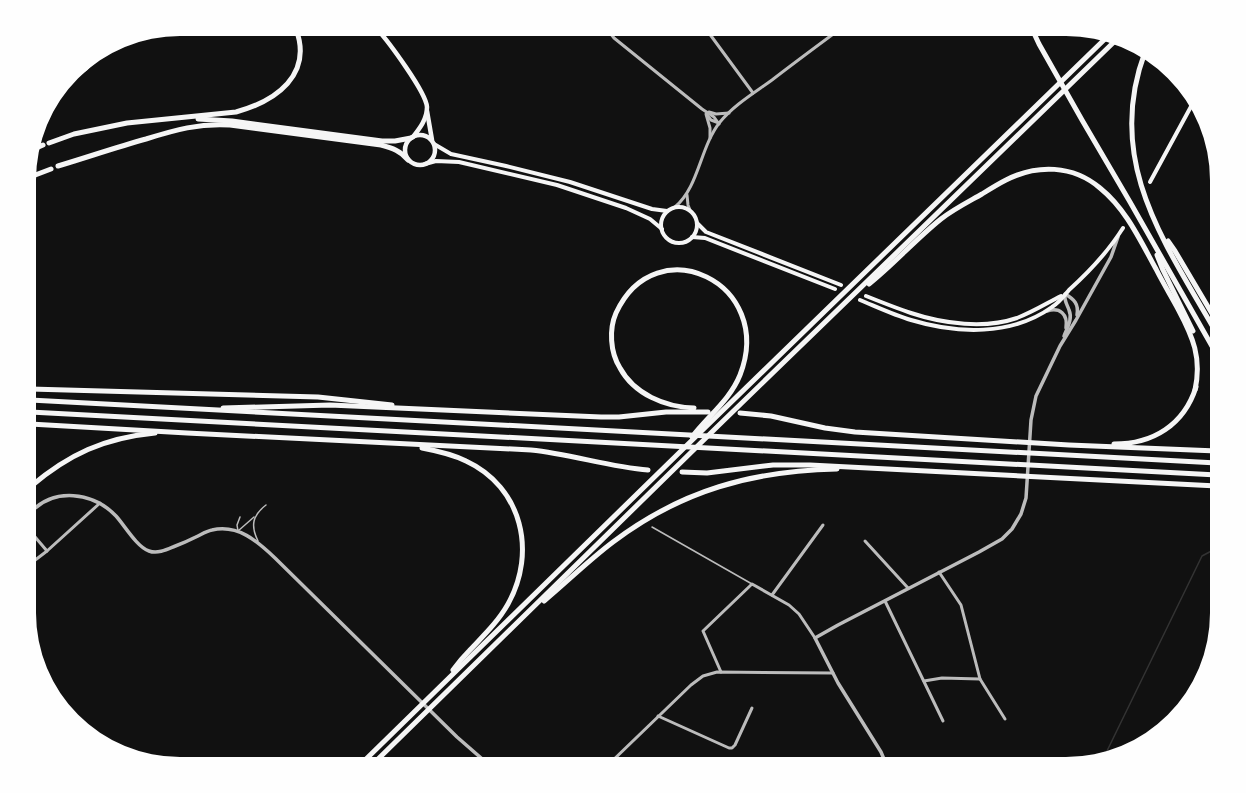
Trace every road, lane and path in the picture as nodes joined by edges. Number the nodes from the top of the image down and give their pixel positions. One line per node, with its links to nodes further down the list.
1 (299, 36): 15 (highway)
2 (383, 36): 11 (main road)
3 (612, 36): 13 (street)
4 (711, 36): 10 (street)
5 (830, 36): 10 (street)
6 (1035, 36): 36 (highway)
7 (1103, 41): 62 (highway)
8 (1111, 44): 43 (highway)
9 (1143, 58): 33 (highway)
10 (753, 93): 14 (street)
11 (427, 107): 17 (main road); 20 (main road)
12 (1191, 107): 26 (main road)
13 (707, 113): 14 (street); 16 (street); 18 (street)
14 (729, 113): 16 (street)
15 (182, 118): 17 (highway); 19 (highway)
16 (719, 124): 18 (street)
17 (412, 137): 20 (main road); 21 (main road)
18 (710, 138): 27 (street)
19 (49, 143)
20 (433, 143): 22 (main road); 30 (main road)
21 (408, 160): 22 (main road); 23 (highway)
22 (425, 164): 34 (main road)
23 (58, 166)
24 (51, 169): 25 (highway)
25 (36, 175)
26 (1150, 182)
27 (687, 195): 28 (street); 29 (street)
28 (675, 207): 29 (main road); 30 (main road)
29 (690, 210): 31 (main road)
30 (667, 211): 34 (main road)
31 (697, 223): 37 (main road); 38 (main road)
32 (1123, 228): 35 (main road)
33 (1158, 228): 44 (highway); 47 (highway)
34 (662, 230): 37 (main road)
35 (1118, 236): 40 (main road); 46 (street)
36 (1149, 236): 49 (highway); 52 (highway)
37 (692, 237): 39 (main road)
38 (841, 285)
39 (835, 289)
40 (1065, 294): 41 (main road); 45 (main road); 46 (street); 48 (street)
41 (866, 296)
42 (860, 300): 45 (main road)
43 (841, 308): 52 (highway); 89 (highway)
44 (1210, 310)
45 (1046, 311): 48 (street)
46 (1076, 320): 50 (street)
47 (1210, 322)
48 (1063, 338): 50 (street)
49 (1210, 343)
50 (1060, 346): 84 (street)
51 (36, 389): 55 (highway)
52 (1195, 390): 61 (highway)
53 (36, 400): 54 (highway)
54 (192, 409): 55 (highway); 64 (highway)
55 (457, 410): 62 (highway)
56 (36, 412): 68 (highway)
57 (740, 413): 61 (highway)
58 (36, 424): 59 (highway)
59 (187, 433): 60 (highway); 69 (highway)
60 (376, 443): 66 (highway); 95 (highway)
61 (1069, 445): 63 (highway)
62 (682, 450): 95 (highway)
63 (1210, 452)
64 (1210, 463)
65 (891, 469): 67 (highway); 70 (highway); 89 (highway)
66 (648, 470)
67 (682, 472)
68 (1210, 475)
69 (36, 482)
70 (1210, 486)
71 (100, 503): 73 (street); 78 (street); 82 (street)
72 (266, 505): 74 (lane)
73 (36, 507)
74 (255, 515): 78 (lane); 81 (lane)
75 (240, 516): 78 (lane)
76 (823, 525): 87 (street)
77 (652, 527): 85 (lane)
78 (238, 531): 81 (street)
79 (36, 538): 82 (street)
80 (865, 541): 86 (street)
81 (258, 543): 102 (street)
82 (47, 551): 83 (street)
83 (36, 559)
84 (939, 572): 86 (street); 93 (street)
85 (752, 584): 87 (street); 91 (street)
86 (908, 588): 88 (street)
87 (772, 595): 90 (street)
88 (884, 601): 90 (street); 94 (street)
89 (517, 623): 101 (highway)
90 (815, 638): 92 (street)
91 (722, 672): 92 (street); 97 (street)
92 (833, 673): 104 (street)
93 (980, 679): 94 (street); 98 (street)
94 (924, 681): 99 (street)
95 (440, 687): 100 (highway)
96 (752, 708): 97 (street)
97 (658, 716): 103 (street)
98 (1005, 719)
99 (943, 721)
100 (368, 757)
101 (380, 757)
102 (480, 757)
103 (616, 757)
104 (883, 757)

